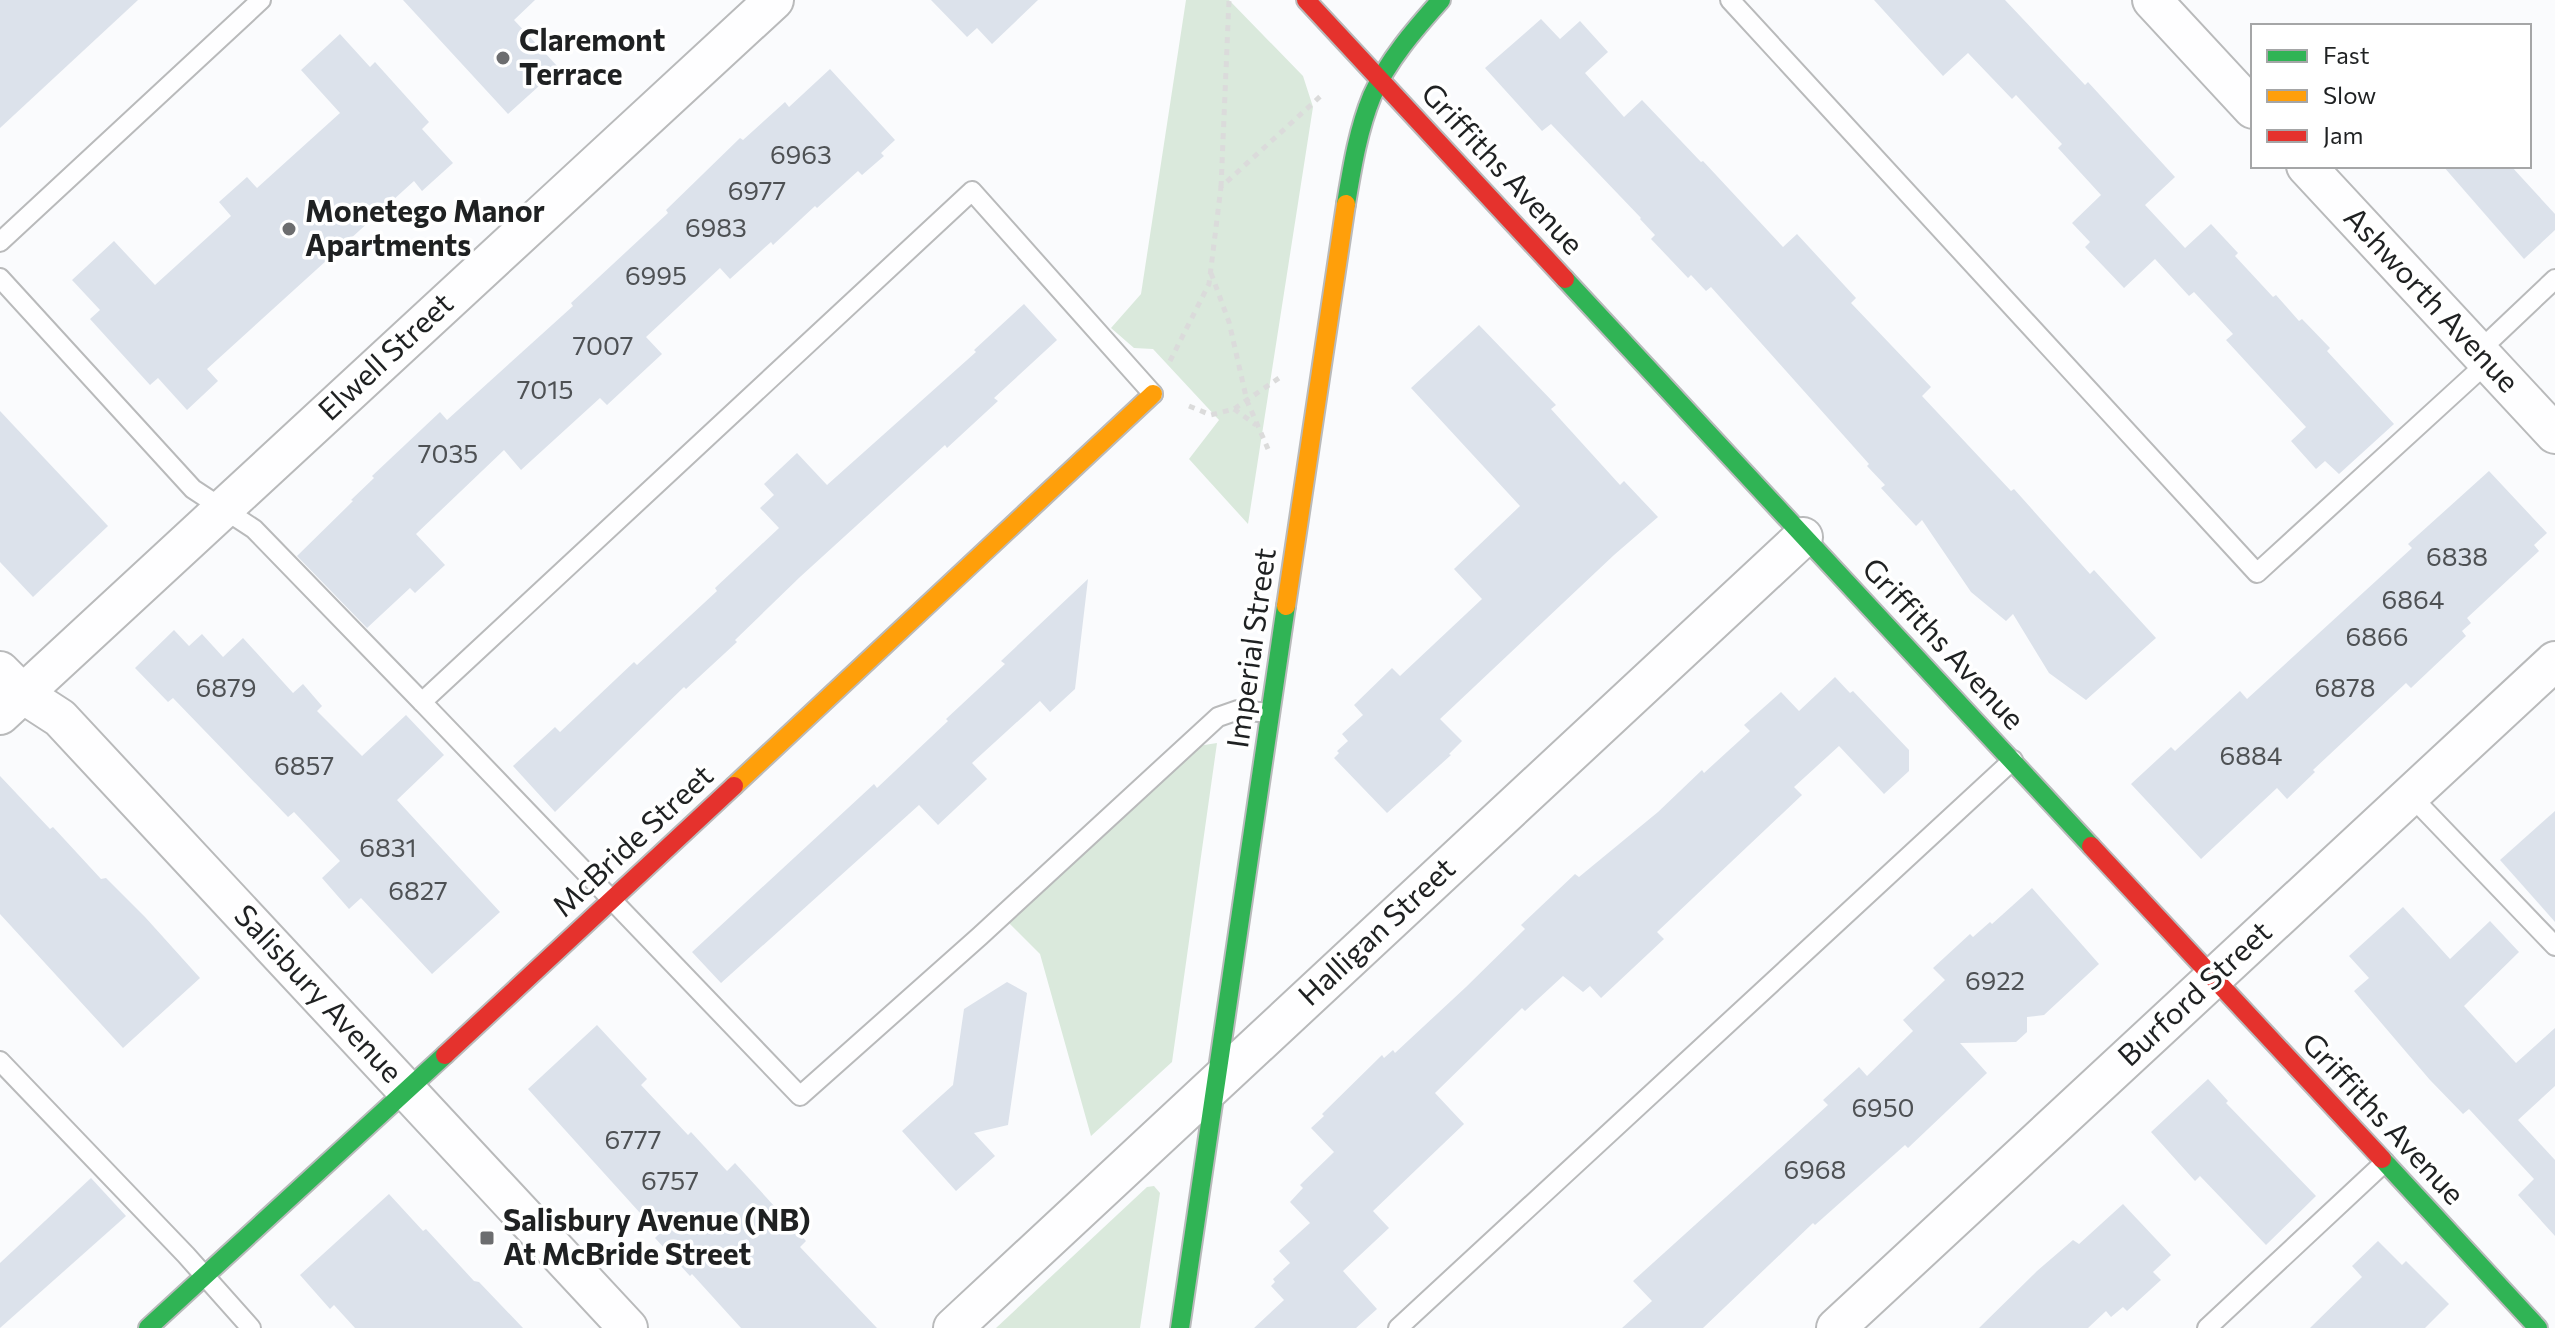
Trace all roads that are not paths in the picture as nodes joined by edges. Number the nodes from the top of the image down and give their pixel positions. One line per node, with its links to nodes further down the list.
1 (261, 0): 10 (lane)
2 (774, 0): 16 (street, Elwell Street)
3 (1306, 0): 7 (street, Griffiths Avenue)
4 (1441, 0): 7 (street, Imperial Street)
5 (1730, 0): 13 (lane)
6 (2152, 0): 8 (street)
7 (1380, 79): 17 (street, Griffiths Avenue); 21 (street, Imperial Street)
8 (2251, 107)
9 (2308, 168): 13 (street, Ashworth Avenue)
10 (0, 242)
11 (0, 278): 16 (lane)
12 (2555, 279): 13 (lane)
13 (2484, 356): 15 (street, Ashworth Avenue)
14 (1153, 394): 20 (lane); 24 (street, McBride Street)
15 (2555, 434)
16 (222, 508): 19 (street, Elwell Street); 20 (lane)
17 (1803, 537): 22 (street, Griffiths Avenue); 28 (street, Halligan Street)
18 (2555, 661): 23 (street, Burford Street)
19 (8, 693): 30 (street, Salisbury Avenue)
20 (422, 702): 24 (lane)
21 (1270, 713): 24 (lane); 28 (street, Imperial Street)
22 (2013, 760): 26 (street, Griffiths Avenue); 38 (lane)
23 (2411, 796): 25 (lane); 26 (street, Burford Street)
24 (612, 899): 30 (street, McBride Street)
25 (2555, 946)
26 (2214, 977): 31 (street, Griffiths Avenue); 39 (street, Burford Street)
27 (0, 1061): 29 (lane)
28 (1218, 1081): 36 (street, Halligan Street); 37 (street, Imperial Street)
29 (7, 1082): 32 (lane)
30 (408, 1090): 32 (street, McBride Street); 35 (street, Salisbury Avenue)
31 (2385, 1162): 40 (lane); 41 (street, Griffiths Avenue)
32 (204, 1276): 33 (street, McBride Street); 34 (lane)
33 (148, 1328)
34 (251, 1328)
35 (628, 1328)
36 (953, 1328)
37 (1180, 1328)
38 (1398, 1328)
39 (1836, 1328)
40 (2207, 1328)
41 (2538, 1328)

